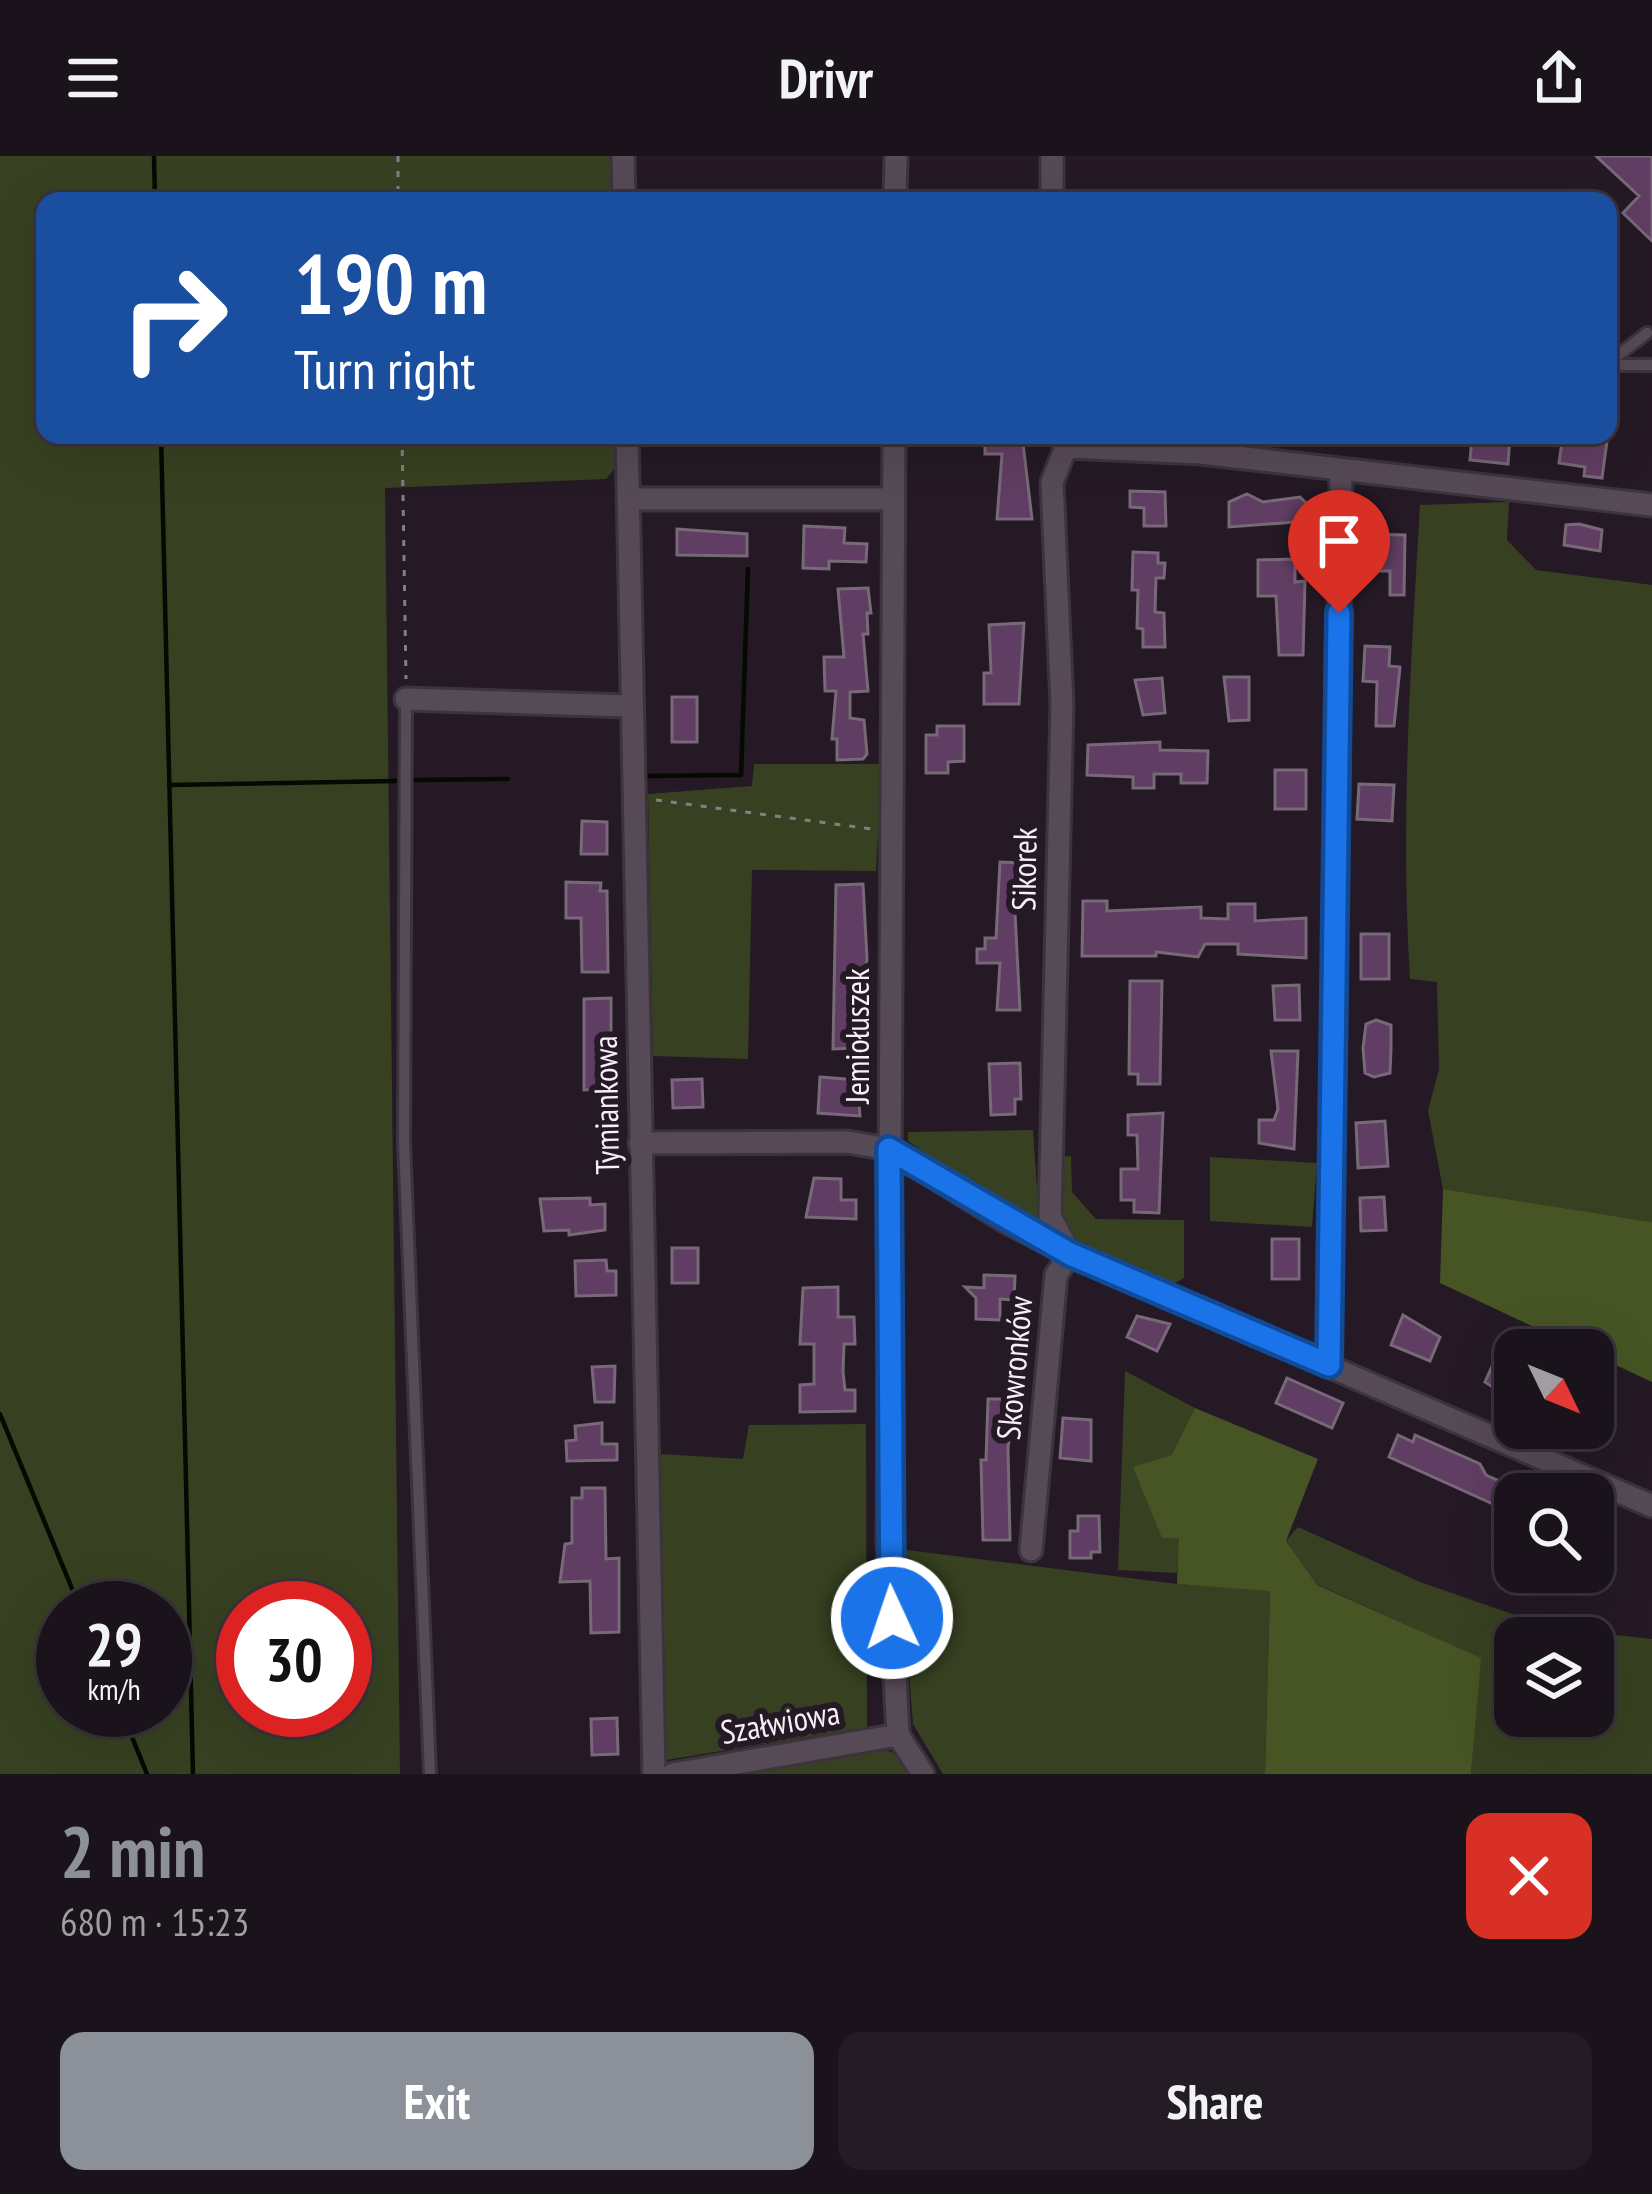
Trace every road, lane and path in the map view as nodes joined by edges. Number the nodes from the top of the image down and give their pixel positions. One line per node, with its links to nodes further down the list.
1 (398, 156): 5 (path)
2 (623, 156): 6 (street)
3 (896, 156): 7 (street)
4 (1052, 156): 8 (street)
5 (398, 192)
6 (624, 192)
7 (895, 192)
8 (1052, 192)
9 (1650, 333): 10 (lane)
10 (1617, 357)
11 (1617, 364): 12 (lane)
12 (1652, 364)
13 (402, 444): 22 (path)
14 (627, 444): 20 (street, Tymiankowa)
15 (894, 444): 19 (street, Jemiołuszek)
16 (1064, 444): 28 (street, Sikorek)
17 (1099, 444): 18 (street)
18 (1341, 472): 21 (street); 29 (street)
19 (893, 499): 20 (street); 25 (street, Jemiołuszek)
20 (628, 500): 23 (street, Tymiankowa)
21 (1652, 505)
22 (406, 699): 23 (street); 33 (lane)
23 (630, 706): 24 (street, Tymiankowa)
24 (631, 792): 25 (path); 26 (street, Tymiankowa)
25 (891, 831): 27 (street, Jemiołuszek)
26 (640, 1143): 27 (street); 34 (street, Tymiankowa)
27 (889, 1149): 28 (street); 32 (street, Jemiołuszek)
28 (1070, 1254): 29 (street); 31 (street, Skowronków)
29 (1329, 1365): 30 (street)
30 (1652, 1506)
31 (1031, 1550)
32 (898, 1735): 35 (street, Szałwiowa); 36 (street, Jemiołuszek)
33 (430, 1774)
34 (654, 1774)
35 (674, 1774)
36 (923, 1774)

